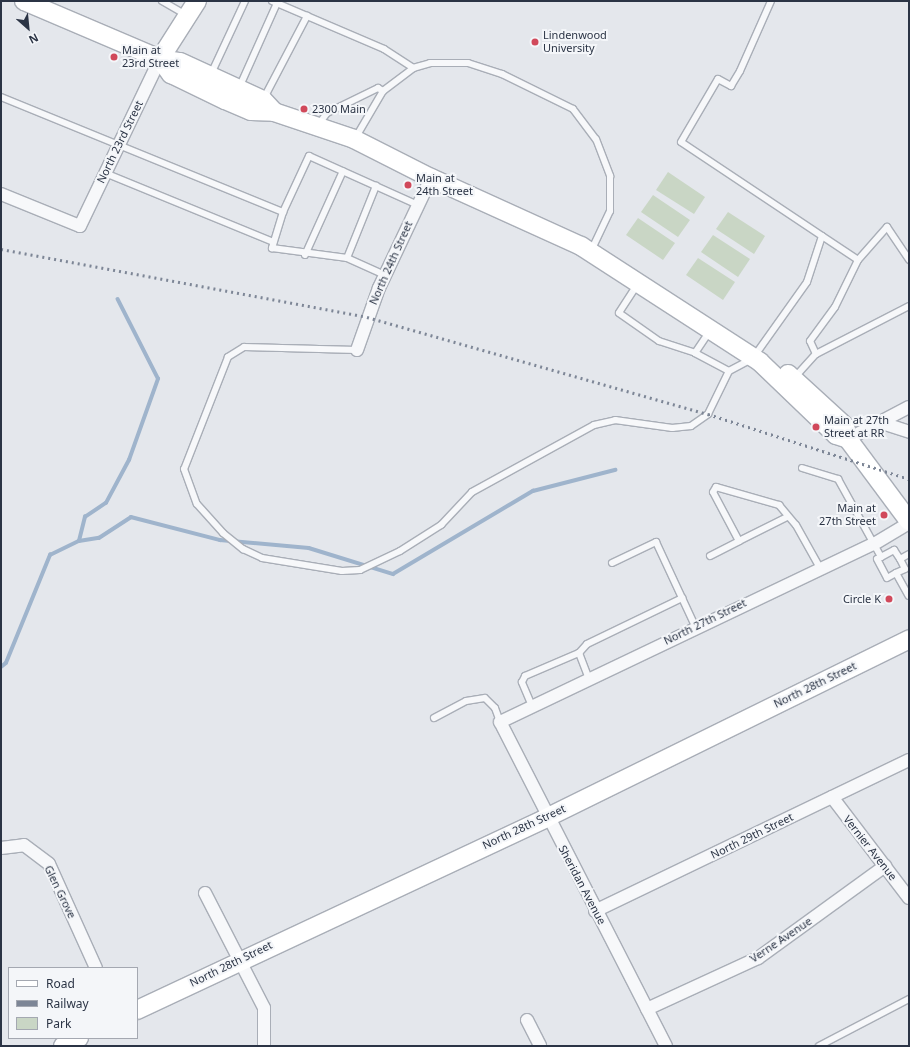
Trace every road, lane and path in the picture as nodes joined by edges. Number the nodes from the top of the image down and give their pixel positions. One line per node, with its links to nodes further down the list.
1 (26, 1): 8 (main road)
2 (162, 1): 6 (lane)
3 (245, 1): 10 (lane)
4 (771, 1): 25 (lane)
5 (274, 2): 7 (lane); 11 (lane)
6 (192, 8): 8 (main road)
7 (307, 16): 9 (lane); 14 (lane)
8 (160, 59): 10 (main road); 14 (main road); 17 (street, North 23rd Street)
9 (413, 68): 12 (lane); 27 (lane)
10 (210, 76): 11 (main road)
11 (239, 88): 14 (main road)
12 (383, 91): 15 (lane); 16 (lane)
13 (1, 97): 17 (lane)
14 (269, 106): 15 (main road)
15 (317, 127): 16 (main road)
16 (354, 139): 20 (main road)
17 (118, 146): 19 (street, North 23rd Street); 24 (lane)
18 (343, 171): 21 (lane); 24 (lane); 28 (lane)
19 (105, 173): 22 (street, North 23rd Street); 26 (lane)
20 (430, 178): 23 (street, North 24th Street); 27 (main road)
21 (376, 186): 23 (lane); 29 (lane)
22 (1, 194)
23 (418, 204): 32 (street, North 24th Street)
24 (284, 212): 26 (lane)
25 (822, 236): 30 (lane); 39 (lane)
26 (274, 242): 28 (lane)
27 (590, 252): 33 (main road)
28 (305, 255): 29 (lane)
29 (347, 258): 32 (lane)
30 (858, 260): 31 (lane); 38 (lane)
31 (909, 260)
32 (385, 275): 36 (street, North 24th Street)
33 (638, 284): 35 (main road); 37 (lane)
34 (909, 306): 38 (lane)
35 (710, 330): 37 (lane); 39 (main road)
36 (357, 350): 40 (lane)
37 (695, 353): 40 (lane)
38 (816, 354): 41 (lane)
39 (756, 360): 40 (lane); 41 (main road); 45 (main road)
40 (729, 372)
41 (794, 378): 45 (main road)
42 (909, 407): 43 (street)
43 (879, 422): 44 (street); 45 (street)
44 (909, 432)
45 (848, 439): 48 (main road)
46 (802, 468): 50 (lane)
47 (787, 517): 49 (lane); 49 (lane); 56 (lane)
48 (909, 522): 50 (street, North 27th Street)
49 (739, 541): 52 (lane)
50 (874, 544): 53 (lane); 56 (street, North 27th Street)
51 (909, 554): 54 (lane)
52 (710, 556)
53 (881, 557): 54 (lane); 57 (lane)
54 (900, 559): 57 (lane)
55 (612, 563): 60 (lane)
56 (820, 568): 61 (street, North 27th Street)
57 (896, 573): 58 (lane)
58 (907, 588): 59 (lane)
59 (909, 596)
60 (682, 598): 61 (lane); 63 (lane)
61 (695, 626): 64 (street, North 27th Street)
62 (909, 639): 70 (main road, North 28th Street)
63 (579, 653): 64 (lane); 65 (lane)
64 (589, 678): 65 (street, North 27th Street)
65 (532, 706): 67 (street, North 27th Street)
66 (434, 718): 67 (lane)
67 (500, 722): 70 (street, Sheridan Avenue)
68 (909, 760): 69 (street, North 29th Street)
69 (832, 797): 72 (street, Vernier Avenue); 75 (street, North 29th Street)
70 (546, 818): 75 (street, Sheridan Avenue); 76 (main road, North 28th Street)
71 (1, 848): 77 (street, Glen Grove)
72 (885, 866): 74 (street, Vernier Avenue); 79 (street, Verne Avenue)
73 (206, 893): 76 (street)
74 (909, 898)
75 (596, 911): 79 (street, Sheridan Avenue)
76 (239, 959): 80 (main road, North 28th Street); 84 (street)
77 (96, 967)
78 (909, 999): 87 (lane)
79 (647, 1009): 86 (street, Sheridan Avenue)
80 (138, 1010)
81 (527, 1020): 85 (street)
82 (77, 1039): 83 (main road)
83 (63, 1046)
84 (264, 1046)
85 (540, 1046)
86 (666, 1046)
87 (819, 1046)

